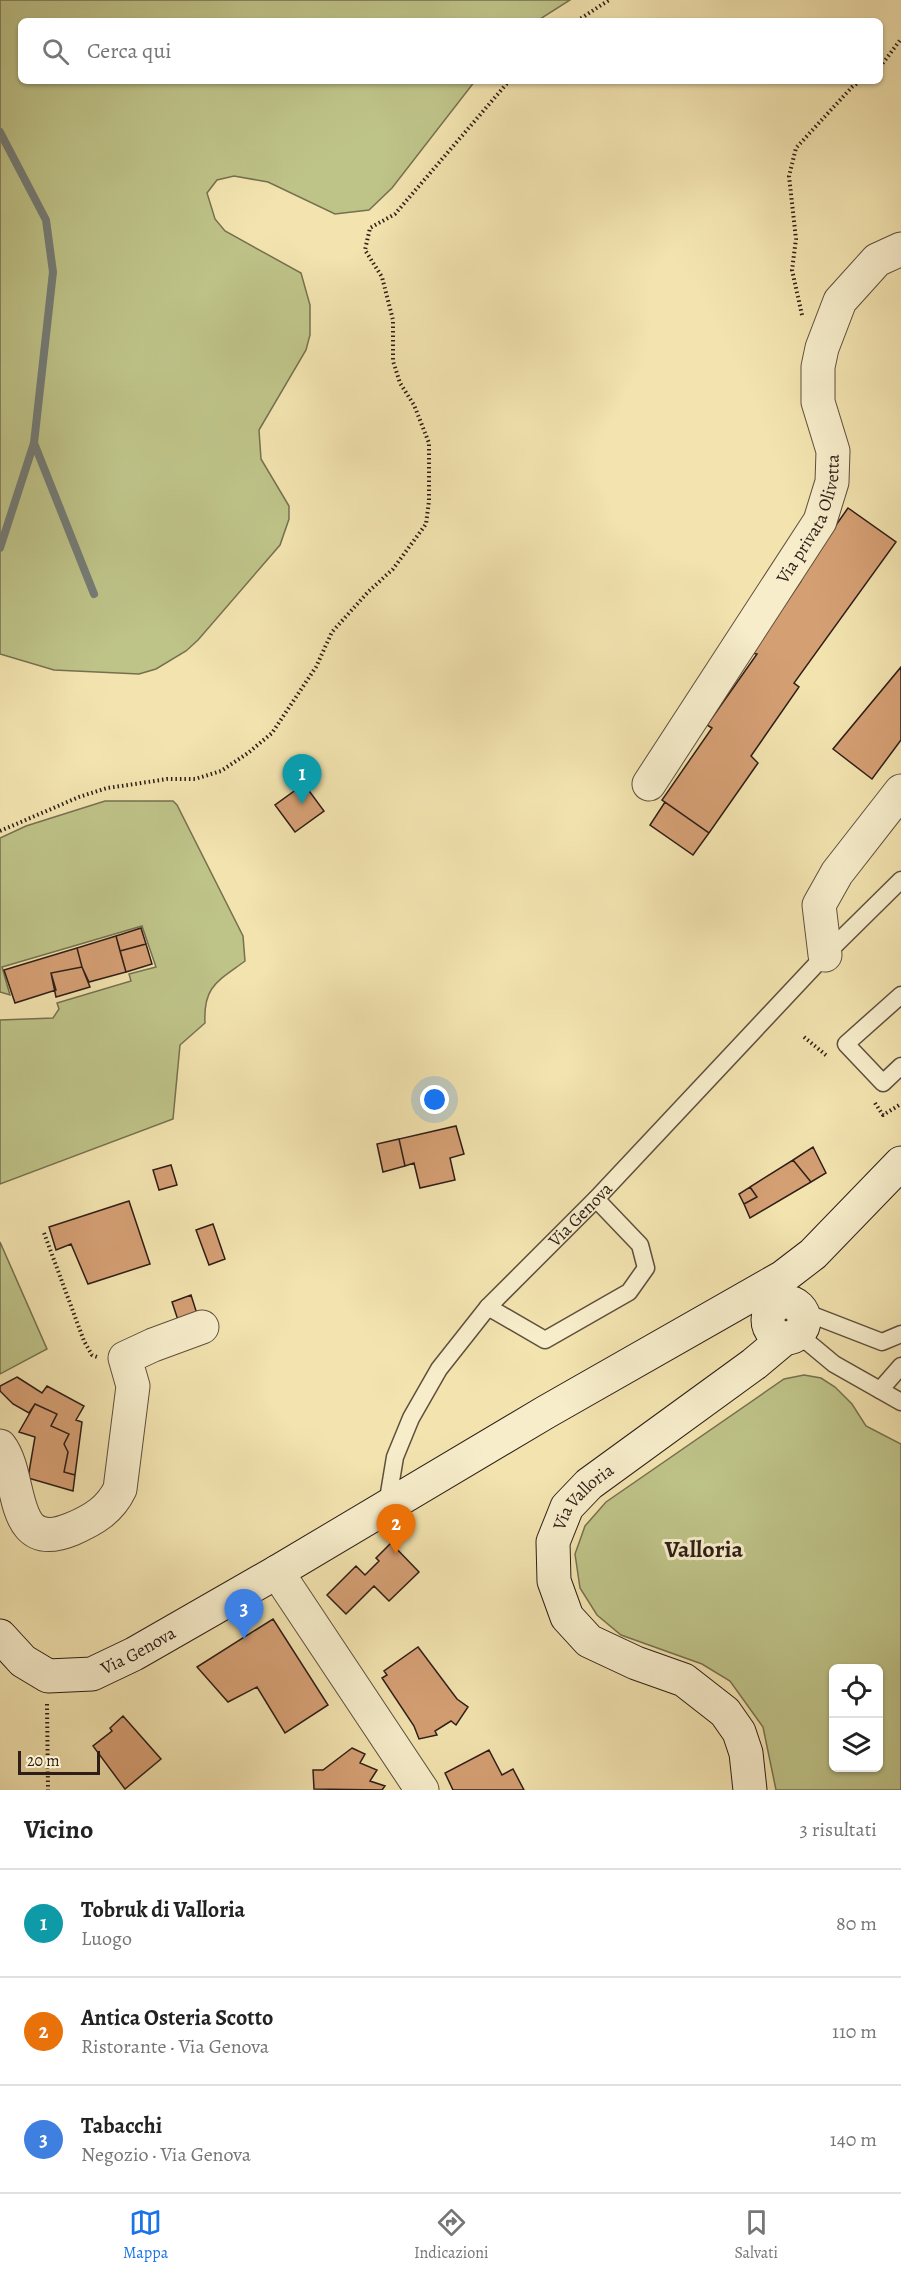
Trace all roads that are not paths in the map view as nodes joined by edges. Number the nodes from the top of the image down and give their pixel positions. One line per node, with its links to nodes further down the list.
1 (901, 249): 2 (street, Via privata Olivetta)
2 (649, 784)
3 (901, 791): 5 (street)
4 (901, 880): 5 (lane, Via Genova)
5 (825, 955): 9 (lane, Via Genova)
6 (901, 995): 7 (lane)
7 (901, 1066)
8 (901, 1163): 11 (street, Via Genova)
9 (596, 1199): 10 (lane, Via Genova); 10 (lane)
10 (488, 1307): 18 (lane, Via Genova)
11 (786, 1314): 13 (lane); 15 (lane); 18 (street, Via Genova); 22 (street, Via Valloria)
12 (202, 1327): 17 (street)
13 (901, 1334)
14 (901, 1366): 15 (lane)
15 (880, 1390): 16 (lane)
16 (901, 1402)
17 (0, 1446)
18 (387, 1506): 19 (street, Via Genova)
19 (277, 1572): 20 (street, Via Genova); 21 (street)
20 (0, 1636)
21 (422, 1790)
22 (750, 1790)

